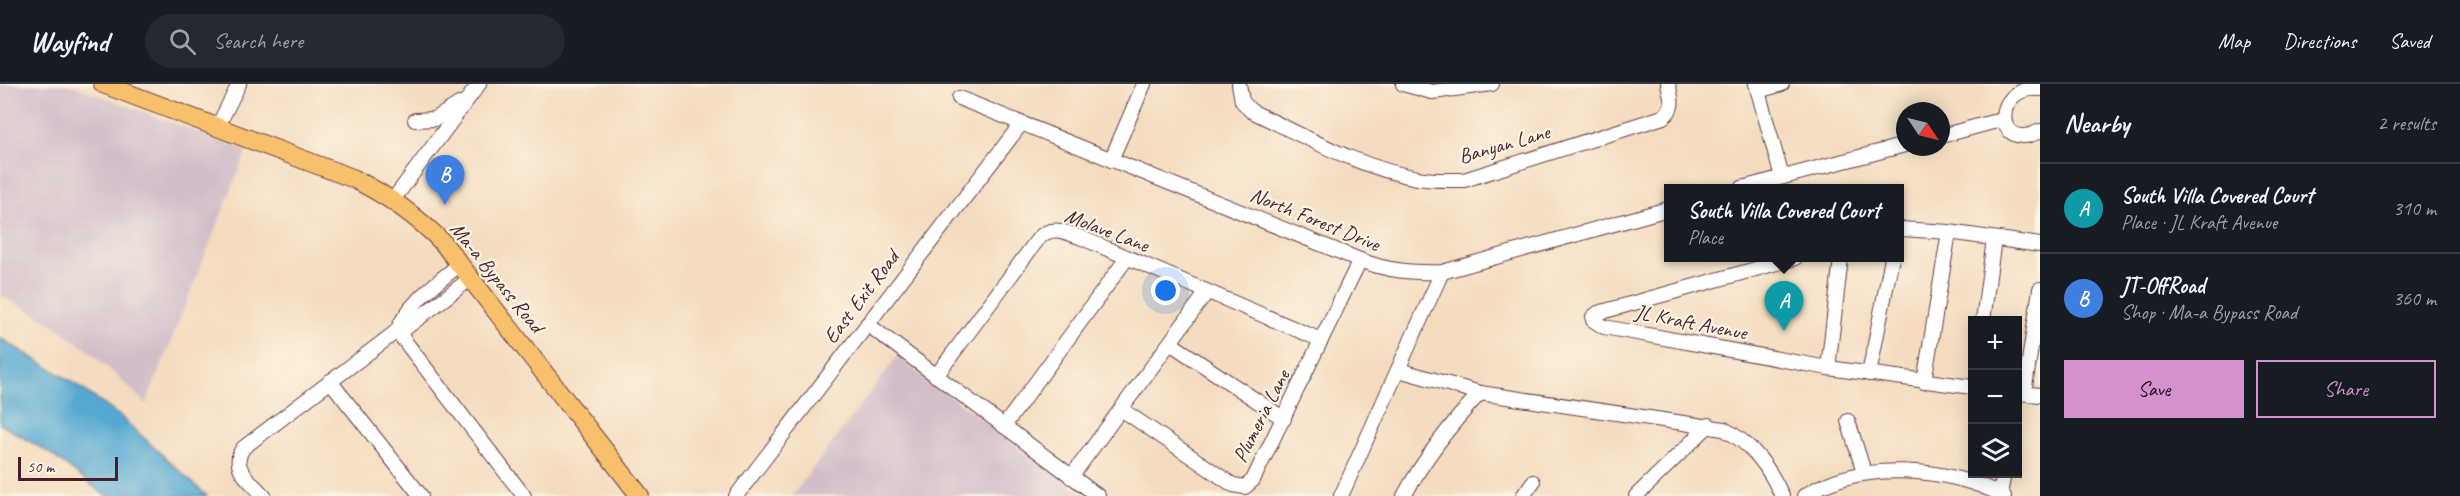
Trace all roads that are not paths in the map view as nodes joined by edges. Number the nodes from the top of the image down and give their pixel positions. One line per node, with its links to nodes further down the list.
1 (103, 84): 18 (main road, Ma-a Bypass Road)
2 (239, 84): 18 (street)
3 (479, 84): 14 (street)
4 (1144, 84): 22 (street)
5 (1239, 84): 8 (street, Banyan Lane)
6 (1403, 84): 7 (street)
7 (1492, 84)
8 (1668, 84)
9 (1782, 84): 11 (street)
10 (2024, 85): 12 (street); 15 (street)
11 (1757, 87): 23 (street)
12 (2040, 89)
13 (959, 98): 17 (street, North Forest Drive)
14 (467, 101): 16 (street); 25 (street)
15 (2004, 119): 19 (street); 20 (street)
16 (415, 120)
17 (1021, 124): 22 (street, North Forest Drive); 41 (street, East Exit Road)
18 (218, 126): 25 (main road, Ma-a Bypass Road)
19 (2040, 131)
20 (1950, 134)
21 (1896, 147): 23 (street)
22 (1111, 160): 32 (street, North Forest Drive)
23 (1782, 177): 24 (street)
24 (1759, 184)
25 (393, 200): 36 (main road, Ma-a Bypass Road)
26 (1664, 210): 37 (street, North Forest Drive)
27 (1904, 228): 28 (street)
28 (1949, 232): 29 (street); 50 (street)
29 (1994, 239): 30 (street); 40 (street)
30 (2040, 245)
31 (1127, 258): 39 (street, Molave Lane); 48 (street, Molave Lane); 60 (street)
32 (1360, 260): 37 (street, North Forest Drive); 43 (street, Plumeria Lane)
33 (1781, 262): 45 (street, JL Kraft Avenue)
34 (1841, 262): 45 (street)
35 (1891, 262): 47 (street)
36 (465, 271): 42 (street); 69 (main road, Ma-a Bypass Road)
37 (1442, 272): 46 (street)
38 (2040, 289): 52 (street)
39 (1207, 292): 43 (street, Molave Lane); 44 (street)
40 (1984, 316)
41 (867, 324): 48 (street); 70 (street, East Exit Road)
42 (397, 330): 49 (street); 68 (street)
43 (1321, 340): 57 (street, Plumeria Lane)
44 (1170, 343): 56 (street); 57 (street)
45 (1828, 368): 47 (street, JL Kraft Avenue)
46 (1399, 370): 53 (street); 72 (street)
47 (1869, 374): 50 (street, JL Kraft Avenue)
48 (936, 376): 60 (street)
49 (330, 381): 66 (street); 67 (street)
50 (1924, 382): 51 (street, JL Kraft Avenue)
51 (1968, 387)
52 (2022, 388)
53 (1480, 393): 59 (street); 73 (street)
54 (2022, 393): 55 (street)
55 (2040, 395)
56 (1121, 408): 57 (street, Plumeria Lane); 62 (street)
57 (1284, 419)
58 (1848, 421): 61 (street)
59 (1709, 425): 75 (street); 76 (street)
60 (1004, 426): 62 (street)
61 (1864, 472): 65 (street); 77 (street)
62 (1071, 477): 71 (street)
63 (2004, 478): 65 (street)
64 (1533, 483): 74 (street)
65 (2002, 495)
66 (264, 496)
67 (421, 496)
68 (524, 496)
69 (640, 496)
70 (736, 496)
71 (1098, 496)
72 (1341, 496)
73 (1404, 496)
74 (1523, 496)
75 (1636, 496)
76 (1782, 496)
77 (1804, 496)

